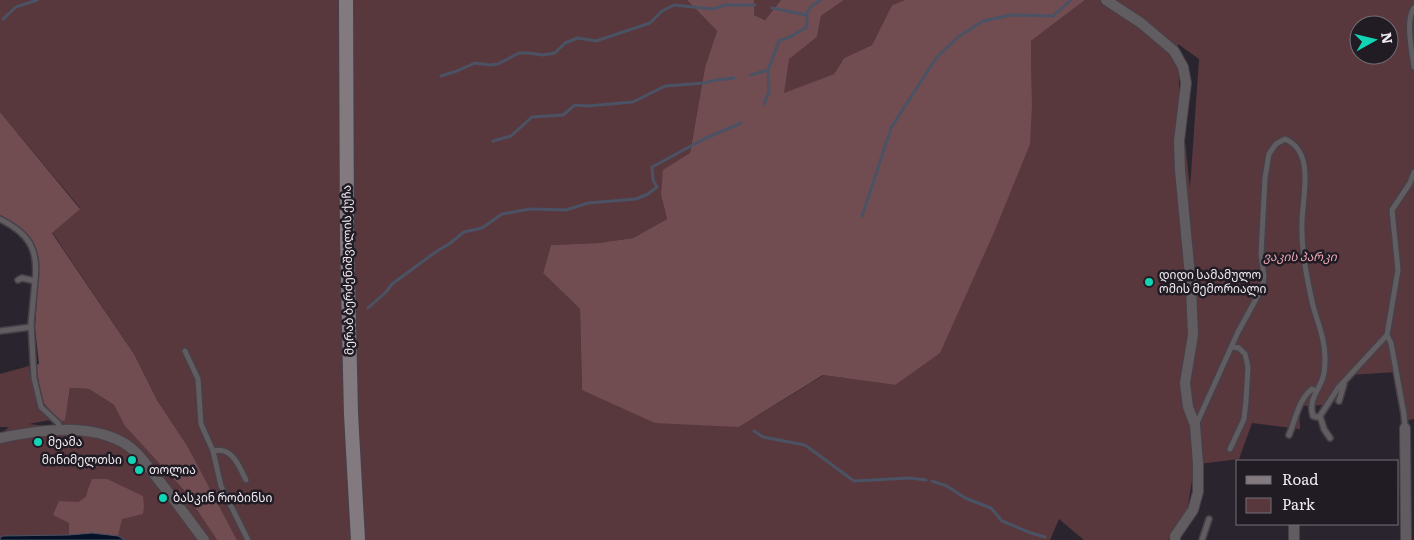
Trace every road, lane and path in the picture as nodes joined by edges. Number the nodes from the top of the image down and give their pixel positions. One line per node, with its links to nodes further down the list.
1 (346, 0): 31 (street, მერაბ ბერძენიშვილის ქუჩა)
2 (1106, 0): 18 (street)
3 (1414, 8): 4 (lane)
4 (1414, 67)
5 (1414, 172): 11 (lane)
6 (0, 219): 8 (lane)
7 (18, 280): 8 (lane)
8 (35, 281): 9 (lane)
9 (31, 327): 10 (lane); 20 (lane)
10 (0, 331)
11 (1387, 335): 14 (lane); 19 (lane)
12 (1233, 347): 15 (lane); 18 (lane); 24 (lane)
13 (185, 352): 25 (lane)
14 (1344, 381): 16 (lane); 17 (lane)
15 (1315, 391): 17 (lane); 21 (lane)
16 (1339, 401)
17 (1320, 416): 23 (lane)
18 (1195, 425): 32 (street)
19 (1405, 428): 35 (street)
20 (61, 431): 22 (street); 29 (street)
21 (1289, 435)
22 (0, 438)
23 (1330, 438)
24 (1230, 449)
25 (213, 452): 26 (lane); 30 (lane)
26 (246, 480)
27 (1210, 519): 33 (lane)
28 (1294, 525): 34 (street)
29 (204, 540)
30 (248, 540)
31 (358, 540)
32 (1175, 540)
33 (1202, 540)
34 (1294, 540)
35 (1406, 540)

